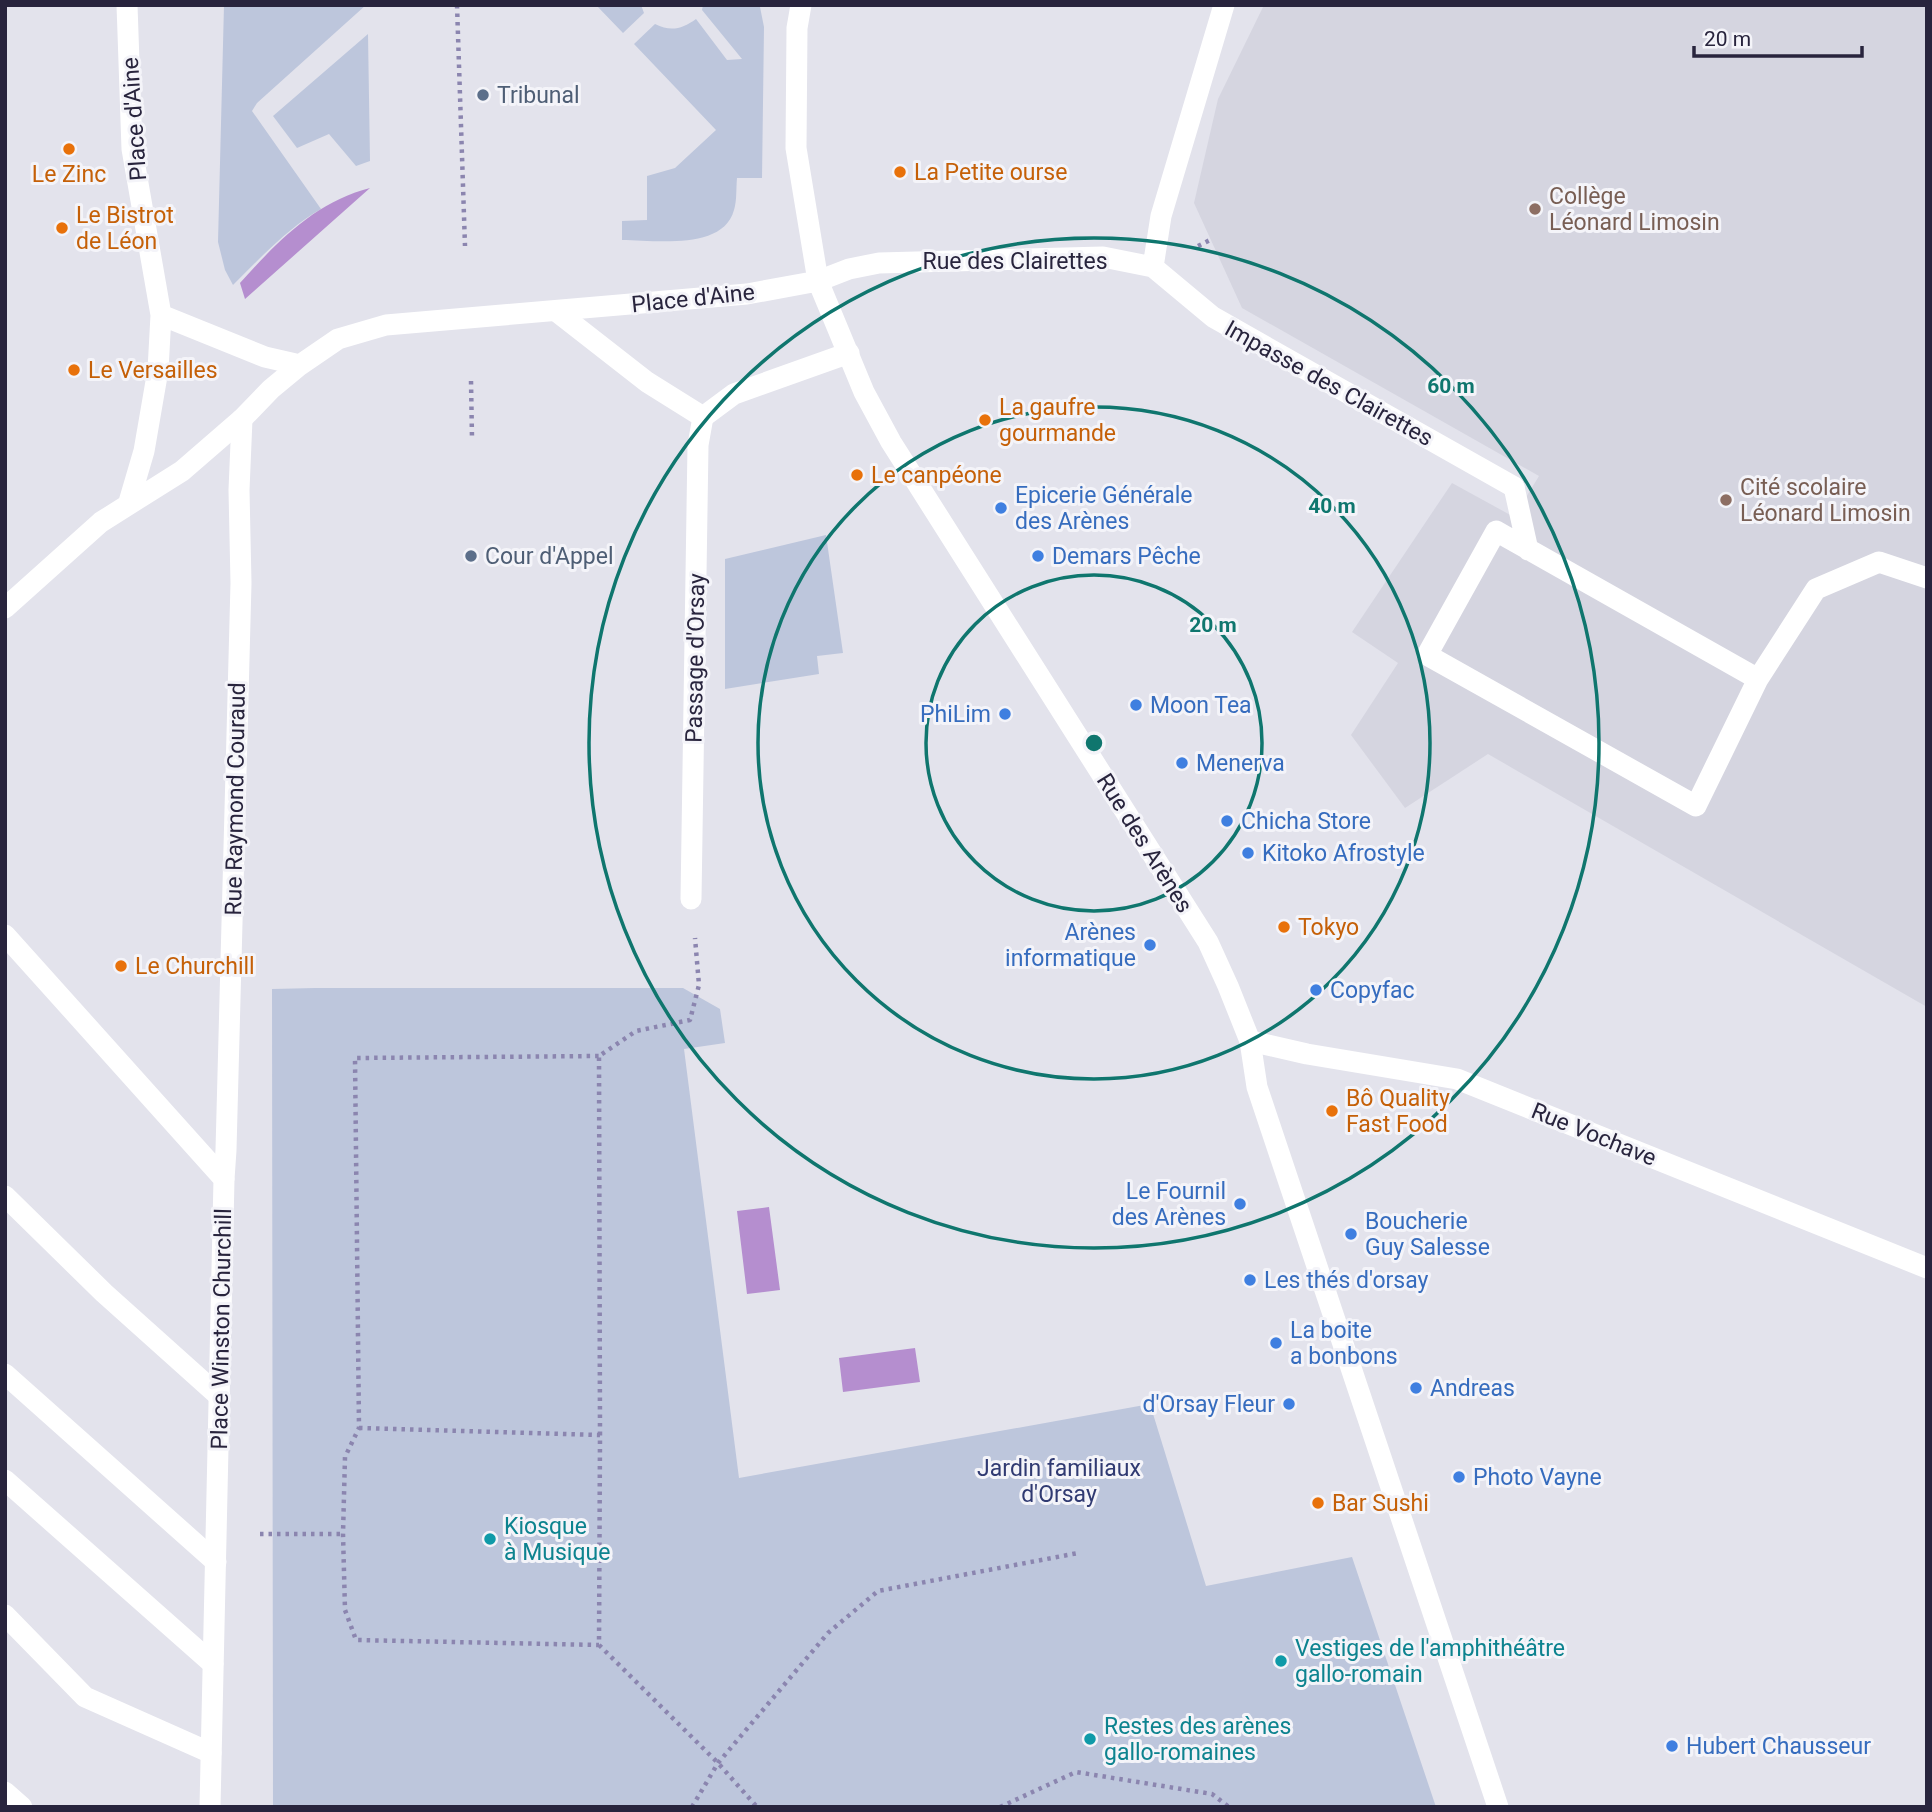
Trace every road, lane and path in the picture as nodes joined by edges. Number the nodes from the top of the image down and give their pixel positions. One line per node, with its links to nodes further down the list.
1 (127, 5): 11 (street, Place d'Aine)
2 (457, 5): 7 (path)
3 (785, 5): 6 (street)
4 (801, 5): 6 (street)
5 (1224, 5): 8 (street)
6 (797, 28): 9 (street)
7 (465, 246)
8 (1153, 267): 9 (street, Rue des Clairettes); 19 (street, Impasse des Clairettes)
9 (818, 281): 10 (street, Place d'Aine); 12 (street, Rue des Arènes)
10 (556, 311): 13 (street, Place d'Aine); 15 (street)
11 (160, 315): 13 (street); 18 (street, Place d'Aine)
12 (849, 353): 15 (street); 25 (street, Rue des Arènes)
13 (300, 365): 16 (street, Place d'Aine)
14 (471, 381): 17 (path)
15 (703, 417): 23 (street, Passage d'Orsay)
16 (243, 419): 18 (street, Place d'Aine); 27 (street, Rue Raymond Couraud)
17 (472, 438)
18 (129, 502): 21 (street, Place d'Aine)
19 (1528, 550): 22 (street); 22 (street)
20 (1927, 578): 22 (street)
21 (5, 608)
22 (1758, 679)
23 (691, 899): 26 (path)
24 (5, 935): 27 (street, Place Winston Churchill)
25 (1250, 1041): 29 (street, Rue Vochave); 51 (street, Rue des Arènes)
26 (599, 1056): 32 (path); 33 (path)
27 (223, 1179): 31 (street, Place Winston Churchill)
28 (5, 1196): 31 (street)
29 (1927, 1268)
30 (5, 1374): 38 (street)
31 (219, 1397): 38 (street, Place Winston Churchill)
32 (359, 1428): 33 (path); 36 (path)
33 (600, 1435): 40 (path)
34 (5, 1480): 41 (street)
35 (260, 1534): 36 (path)
36 (343, 1535): 40 (path)
37 (1078, 1553): 43 (path)
38 (216, 1562): 41 (street, Place Winston Churchill)
39 (5, 1615): 42 (street)
40 (599, 1644): 43 (path)
41 (214, 1664): 42 (street, Place Winston Churchill)
42 (211, 1753): 46 (street, Place Winston Churchill)
43 (718, 1763): 47 (path); 48 (path)
44 (5, 1792): 45 (street)
45 (22, 1807)
46 (210, 1807)
47 (692, 1807)
48 (757, 1807)
49 (1000, 1807): 50 (path)
50 (1229, 1807)
51 (1498, 1807)

